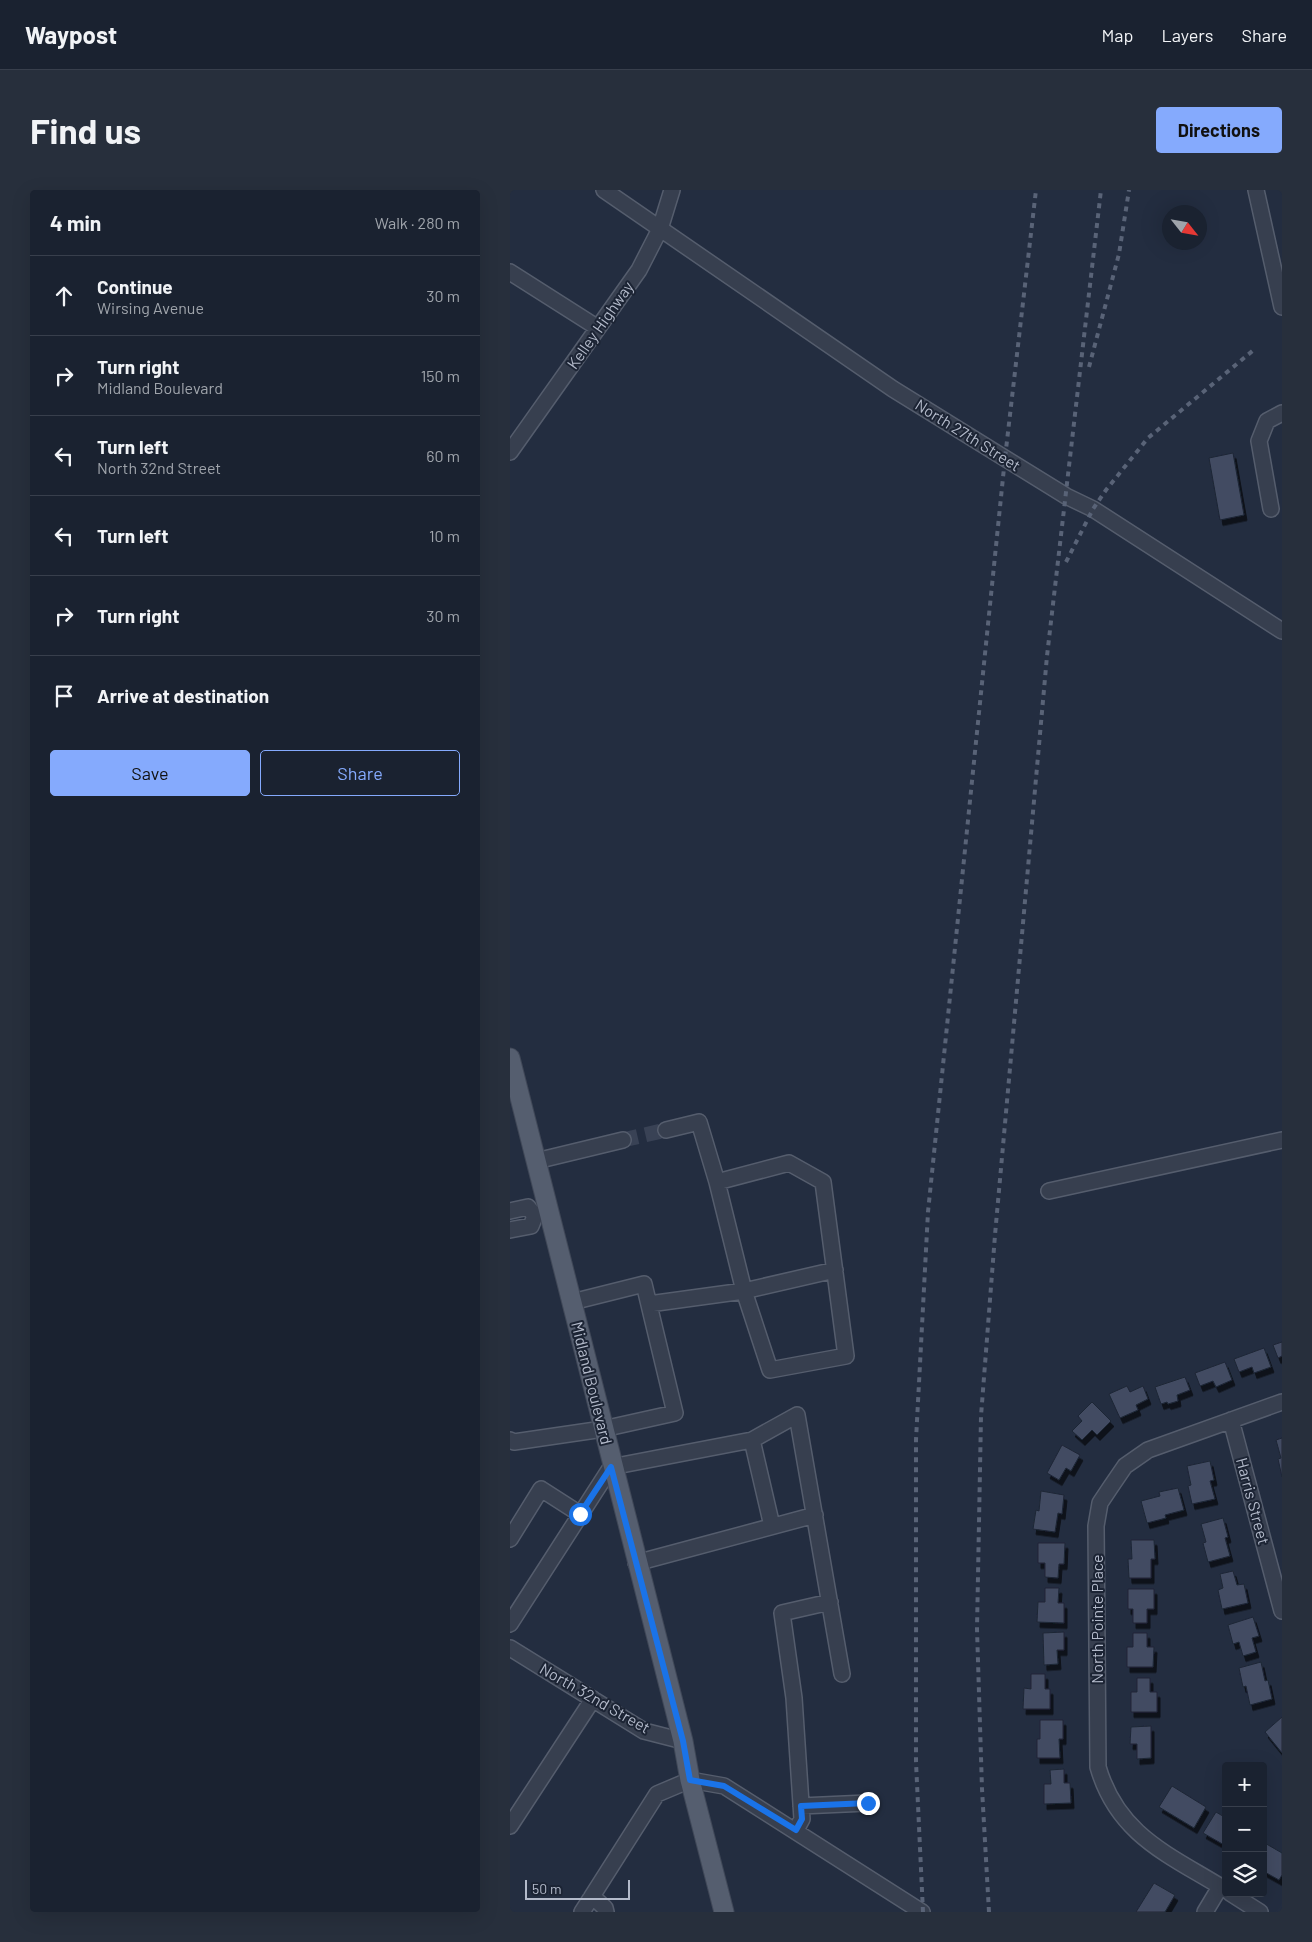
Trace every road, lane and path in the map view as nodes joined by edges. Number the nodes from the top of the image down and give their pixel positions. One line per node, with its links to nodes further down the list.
1 (604, 190): 4 (street, North 27th Street)
2 (672, 190): 4 (street, Kelley Highway)
3 (1256, 190): 6 (street)
4 (660, 229): 7 (street, Kelley Highway); 11 (street, North 27th Street)
5 (510, 272): 7 (street)
6 (1282, 307)
7 (598, 328): 9 (street, Kelley Highway)
8 (1282, 413): 10 (street)
9 (510, 452)
10 (1271, 509)
11 (1282, 631)
12 (510, 1058): 16 (main road, Midland Boulevard)
13 (666, 1130): 17 (street)
14 (624, 1140): 16 (street)
15 (1282, 1140): 18 (street)
16 (536, 1161): 20 (main road, Midland Boulevard)
17 (717, 1182): 22 (street); 23 (street)
18 (1049, 1191)
19 (510, 1211): 20 (street)
20 (542, 1215): 21 (street); 24 (main road, Midland Boulevard)
21 (510, 1230)
22 (835, 1270): 23 (street); 23 (street)
23 (744, 1291): 25 (street)
24 (572, 1302): 25 (street); 28 (main road, Midland Boulevard)
25 (649, 1304): 28 (street)
26 (1282, 1402): 27 (street, North Pointe Place)
27 (1231, 1420): 38 (street, Harris Street); 49 (street, North Pointe Place)
28 (603, 1429): 29 (street); 31 (main road, Midland Boulevard)
29 (510, 1440)
30 (752, 1440): 31 (street); 33 (street); 34 (street)
31 (611, 1467): 32 (street); 36 (main road, Midland Boulevard)
32 (580, 1514): 35 (street); 39 (street)
33 (815, 1515): 34 (street); 37 (street)
34 (772, 1526): 36 (street)
35 (510, 1539)
36 (636, 1563): 43 (main road, Midland Boulevard)
37 (830, 1602): 41 (street); 46 (street)
38 (1282, 1611)
39 (510, 1624)
40 (510, 1648): 42 (street, North 32nd Street)
41 (842, 1674)
42 (593, 1699): 43 (street, North 32nd Street); 47 (street)
43 (683, 1741): 44 (main road, Midland Boulevard)
44 (690, 1780): 48 (street); 51 (street); 55 (main road, Midland Boulevard)
45 (868, 1803): 46 (street)
46 (801, 1806): 48 (street)
47 (510, 1826)
48 (796, 1830): 56 (street)
49 (1222, 1888)
50 (1222, 1893): 57 (street)
51 (592, 1896): 53 (street); 54 (street)
52 (1236, 1897): 58 (street, North Pointe Place)
53 (582, 1912)
54 (606, 1912)
55 (724, 1912)
56 (922, 1912)
57 (1204, 1912)
58 (1260, 1912)

